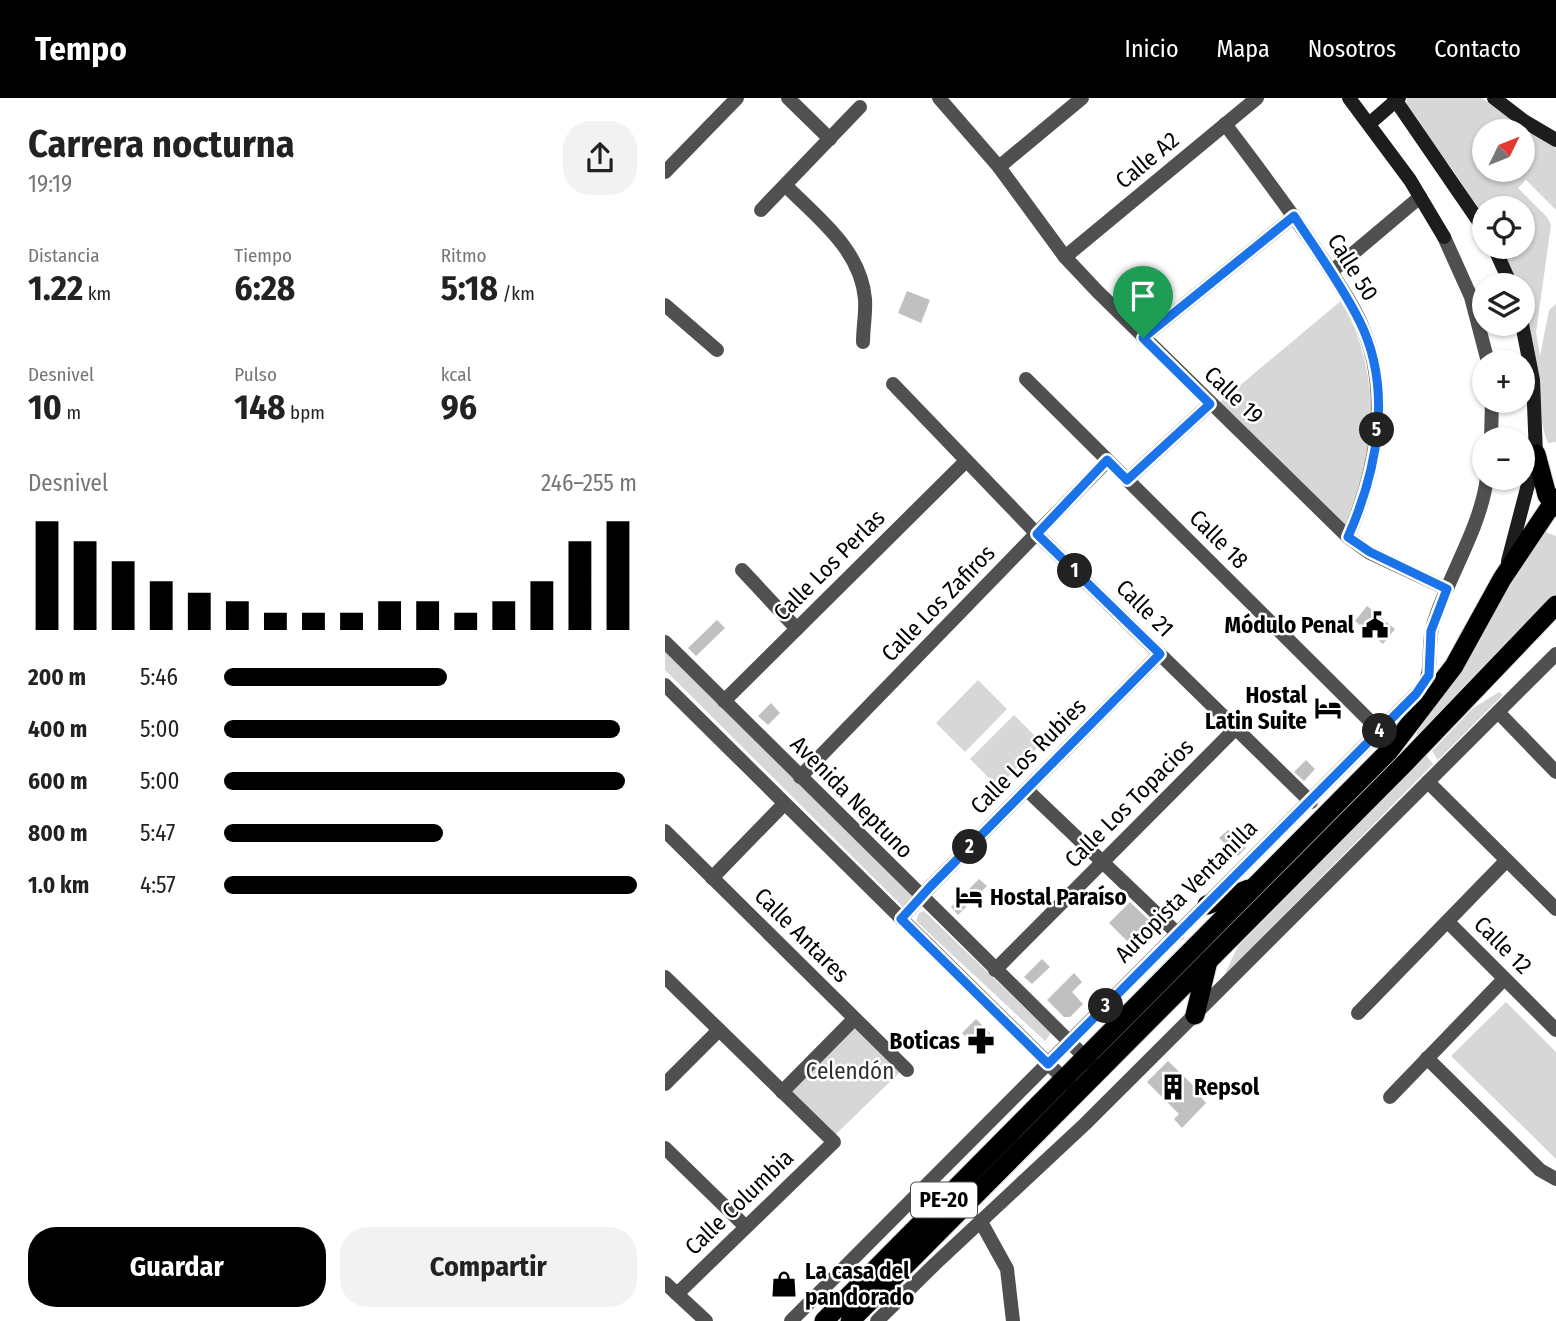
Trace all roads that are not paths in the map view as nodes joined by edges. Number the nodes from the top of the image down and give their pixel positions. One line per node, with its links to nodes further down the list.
1 (737, 98): 15 (street)
2 (788, 98): 12 (street)
3 (939, 98): 14 (street, Calle 19)
4 (1082, 98): 14 (street)
5 (1257, 98): 10 (street, Calle A2)
6 (1349, 98): 11 (main road)
7 (1494, 98): 13 (main road)
8 (1397, 99): 11 (main road); 19 (main road)
9 (860, 107): 12 (street)
10 (1226, 124): 20 (street, Calle 50); 22 (street, Calle A2)
11 (1369, 124): 17 (main road)
12 (829, 139): 16 (street)
13 (1556, 140)
14 (999, 167): 22 (street, Calle 19)
15 (665, 172)
16 (786, 186): 18 (street); 27 (street)
17 (1420, 197): 21 (main road); 23 (street)
18 (761, 210)
19 (1472, 211)
20 (1294, 216): 23 (street, Calle 50); 26 (street)
21 (1444, 237): 29 (street)
22 (1065, 257): 26 (street, Calle 19)
23 (1331, 272): 40 (street, Calle 50)
24 (667, 311): 28 (street)
25 (1524, 336): 33 (main road)
26 (1143, 338): 32 (street, Calle 19)
27 (863, 342)
28 (717, 350)
29 (1485, 350)
30 (1026, 379): 34 (street, Calle 18)
31 (893, 384): 35 (street, Calle 21)
32 (1210, 404): 36 (street); 40 (street, Calle 19)
33 (1537, 454): 38 (highway); 42 (main road)
34 (1107, 460): 36 (street, Calle 18); 39 (street, Calle Los Zafiros)
35 (966, 461): 39 (street, Calle 21); 45 (street, Calle Los Perlas)
36 (1127, 480): 53 (street, Calle 18)
37 (1484, 490): 43 (street, Autopista Ventanilla)
38 (1555, 503): 42 (highway, PE-20)
39 (1037, 534): 47 (street, Calle 21); 55 (street, Calle Los Zafiros)
40 (1348, 537): 43 (street, Calle 19)
41 (742, 570): 45 (street)
42 (1502, 579): 64 (highway, PE-20)
43 (1447, 589): 53 (street, Autopista Ventanilla)
44 (1556, 606): 71 (highway, PE-20)
45 (797, 629): 50 (street, Calle Los Perlas)
46 (665, 642): 50 (street, Avenida Neptuno)
47 (1160, 654): 52 (street, Calle 21); 57 (street, Calle Los Rubies)
48 (1556, 654): 51 (street)
49 (665, 685): 59 (street)
50 (724, 701): 55 (street, Avenida Neptuno)
51 (1498, 712): 54 (street); 56 (street)
52 (1235, 728): 58 (street, Calle 21); 62 (street, Calle Los Topacios)
53 (1380, 731): 58 (street, Autopista Ventanilla)
54 (1556, 772)
55 (800, 777): 65 (street, Avenida Neptuno)
56 (1428, 782): 61 (street); 76 (street)
57 (1027, 790): 62 (street); 65 (street, Calle Los Rubies)
58 (1311, 802): 66 (street, Autopista Ventanilla)
59 (784, 804): 63 (street); 68 (street)
60 (665, 831): 63 (street, Calle Antares)
61 (1506, 861): 67 (street); 69 (street)
62 (1104, 862): 70 (street); 72 (street, Calle Los Topacios)
63 (712, 878): 77 (street, Calle Antares)
64 (1256, 886): 66 (highway); 83 (highway, PE-20)
65 (923, 897): 68 (street, Calle Los Rubies); 72 (street, Avenida Neptuno)
66 (1207, 905): 70 (street, Autopista Ventanilla)
67 (1556, 909)
68 (901, 919): 82 (street)
69 (1448, 922): 74 (street, Calle 12); 75 (street)
70 (1178, 934): 80 (street, Autopista Ventanilla)
71 (1208, 959): 76 (highway); 83 (highway, PE-20)
72 (995, 970): 80 (street, Avenida Neptuno)
73 (665, 977): 78 (street)
74 (1504, 979): 79 (street, Calle 12); 81 (street)
75 (1358, 1013)
76 (1195, 1015): 91 (street)
77 (854, 1019): 84 (street, Calle Antares); 87 (street)
78 (719, 1030): 85 (street); 87 (street)
79 (1556, 1030)
80 (1070, 1043): 82 (street, Autopista Ventanilla); 83 (street, Avenida Neptuno)
81 (1427, 1058): 88 (street); 90 (street)
82 (1048, 1064): 86 (street); 96 (street, Autopista Ventanilla)
83 (1093, 1064): 86 (highway, PE-20)
84 (907, 1070)
85 (665, 1084)
86 (1071, 1086): 97 (highway, PE-20); 98 (highway, PE-20)
87 (782, 1092): 92 (street, Calle Columbia)
88 (1389, 1097)
89 (665, 1148): 92 (street)
90 (1556, 1179)
91 (981, 1222): 99 (street); 100 (street)
92 (745, 1226): 94 (street, Calle Columbia)
93 (665, 1283): 94 (street)
94 (677, 1294): 95 (street)
95 (706, 1321)
96 (791, 1321)
97 (824, 1321)
98 (850, 1321)
99 (877, 1321)
100 (1013, 1321)

